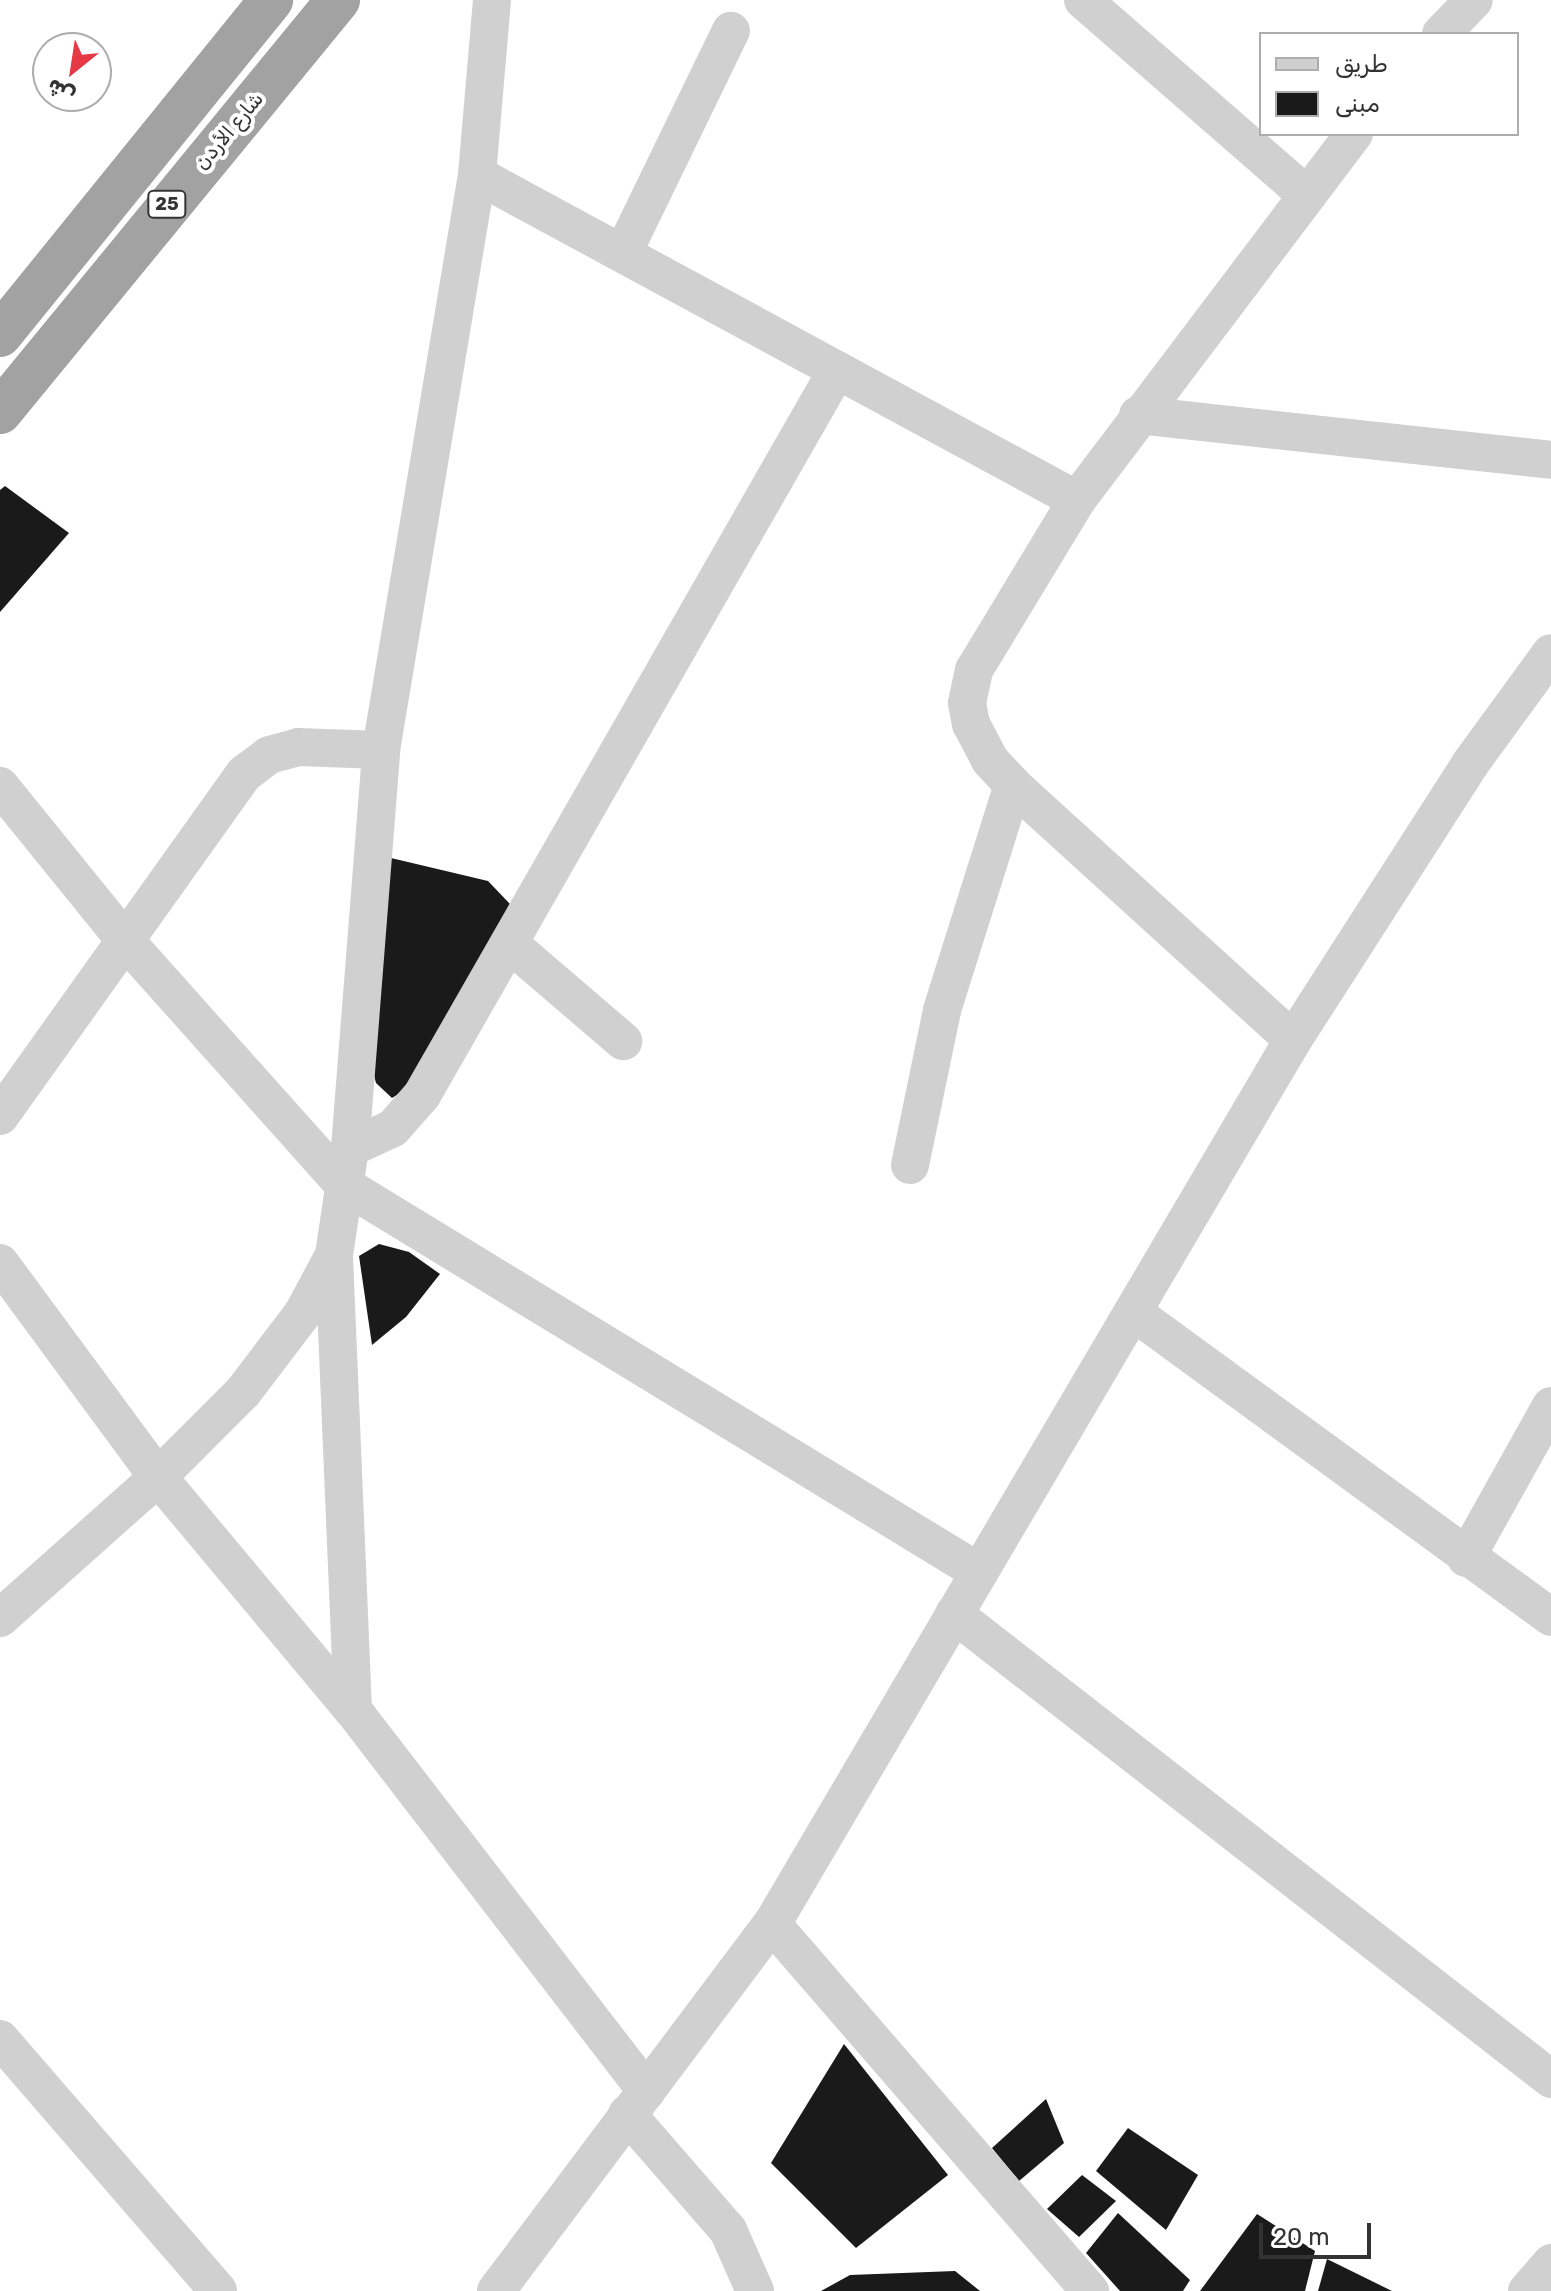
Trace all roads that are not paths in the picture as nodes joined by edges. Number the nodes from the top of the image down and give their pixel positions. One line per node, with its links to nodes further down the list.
1 (271, 0): 9 (highway, 25)
2 (338, 0): 12 (highway, شارع الأردن / 25)
3 (492, 0): 10 (street)
4 (1083, 0): 11 (street)
5 (1474, 0): 7 (street)
6 (731, 31): 13 (street)
7 (1443, 32)
8 (1352, 136): 11 (street)
9 (135, 163): 12 (highway); 14 (highway, 25)
10 (477, 175): 13 (street); 21 (street)
11 (1305, 194): 17 (street)
12 (175, 195): 16 (highway, شارع الأردن / 25)
13 (623, 253): 15 (street)
14 (0, 335)
15 (837, 370): 19 (street); 25 (street)
16 (0, 412)
17 (1138, 415): 18 (street); 19 (street)
18 (1551, 460)
19 (1077, 500): 22 (street)
20 (1551, 653): 26 (street)
21 (381, 750): 24 (street); 29 (street)
22 (1013, 785): 26 (street); 30 (street)
23 (0, 786): 24 (street)
24 (123, 938): 28 (street); 31 (street)
25 (511, 945): 27 (street); 29 (street)
26 (1293, 1040): 34 (street)
27 (623, 1041)
28 (0, 1116)
29 (350, 1148): 31 (street)
30 (910, 1165)
31 (344, 1185): 32 (street); 38 (street)
32 (334, 1255): 36 (street); 42 (street)
33 (0, 1263): 36 (street)
34 (1133, 1312): 37 (street); 38 (street)
35 (1551, 1406): 37 (street)
36 (158, 1477): 41 (street); 42 (street)
37 (1466, 1558): 40 (street)
38 (979, 1572): 39 (street)
39 (954, 1614): 43 (street); 45 (street)
40 (1551, 1617)
41 (0, 1618)
42 (353, 1710): 46 (street)
43 (772, 1924): 46 (street); 51 (street)
44 (0, 2039): 48 (street)
45 (1551, 2079)
46 (636, 2102): 49 (street); 50 (street)
47 (1551, 2263): 52 (street)
48 (218, 2291)
49 (496, 2291)
50 (755, 2291)
51 (1090, 2291)
52 (1527, 2291)

